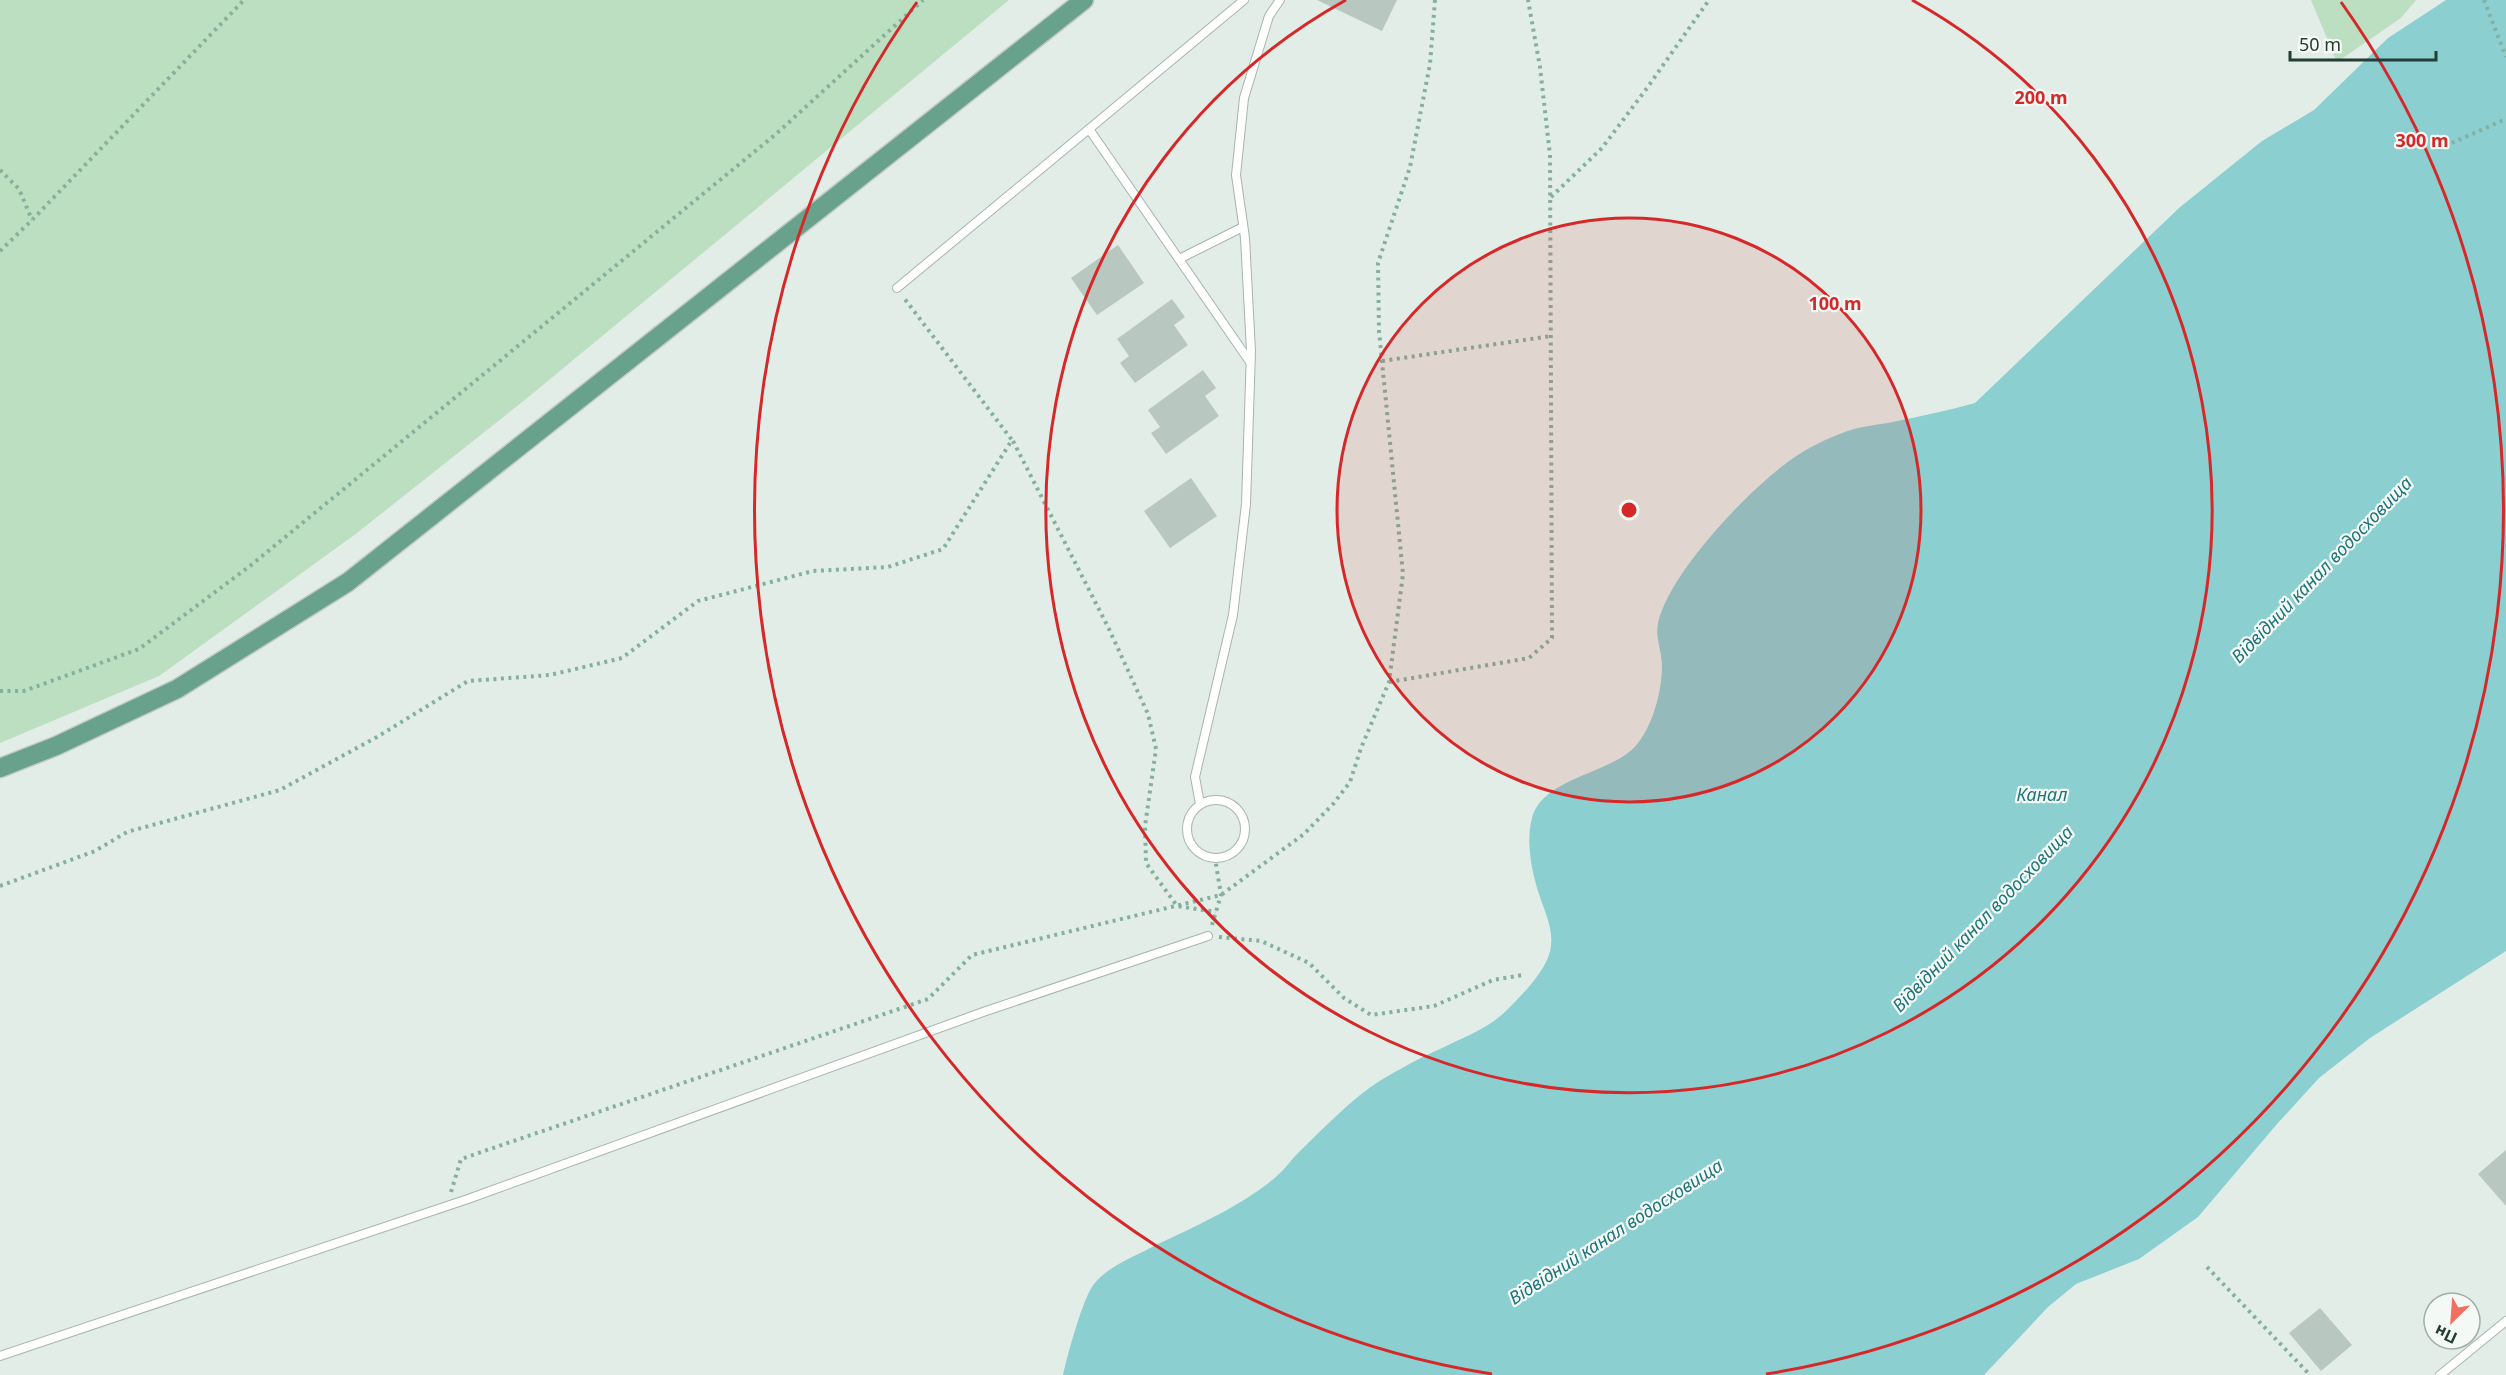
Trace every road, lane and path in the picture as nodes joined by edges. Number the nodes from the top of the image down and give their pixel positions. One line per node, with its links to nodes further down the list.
1 (244, 0): 16 (path)
2 (923, 0): 26 (path)
3 (1084, 0): 27 (main road)
4 (1244, 0): 12 (lane)
5 (1280, 0): 17 (lane)
6 (1436, 0): 22 (path)
7 (1528, 0): 15 (path)
8 (1709, 0): 15 (path)
9 (2484, 0): 10 (path)
10 (2506, 57)
11 (2506, 119): 13 (path)
12 (1089, 129): 19 (lane); 20 (lane)
13 (2438, 150)
14 (0, 170): 16 (path)
15 (1551, 197): 21 (path)
16 (32, 220): 18 (path)
17 (1243, 227): 19 (lane); 23 (lane)
18 (0, 251)
19 (1179, 259): 23 (lane)
20 (897, 288): 24 (path)
21 (1551, 336): 22 (path); 25 (path)
22 (1382, 361): 25 (path)
23 (1250, 363): 28 (lane)
24 (1012, 440): 30 (path); 32 (path)
25 (1389, 682): 31 (path)
26 (0, 691)
27 (0, 768)
28 (1200, 804): 29 (lane); 29 (lane)
29 (1215, 858): 31 (path)
30 (0, 886)
31 (1221, 895): 32 (path); 33 (path)
32 (1177, 906): 33 (path); 36 (path)
33 (1216, 912): 34 (path)
34 (1208, 936): 35 (path); 36 (lane)
35 (1523, 975)
36 (446, 1206): 39 (lane)
37 (2207, 1267): 40 (path)
38 (2506, 1321): 41 (lane)
39 (0, 1356)
40 (2310, 1375)
41 (2440, 1375)

